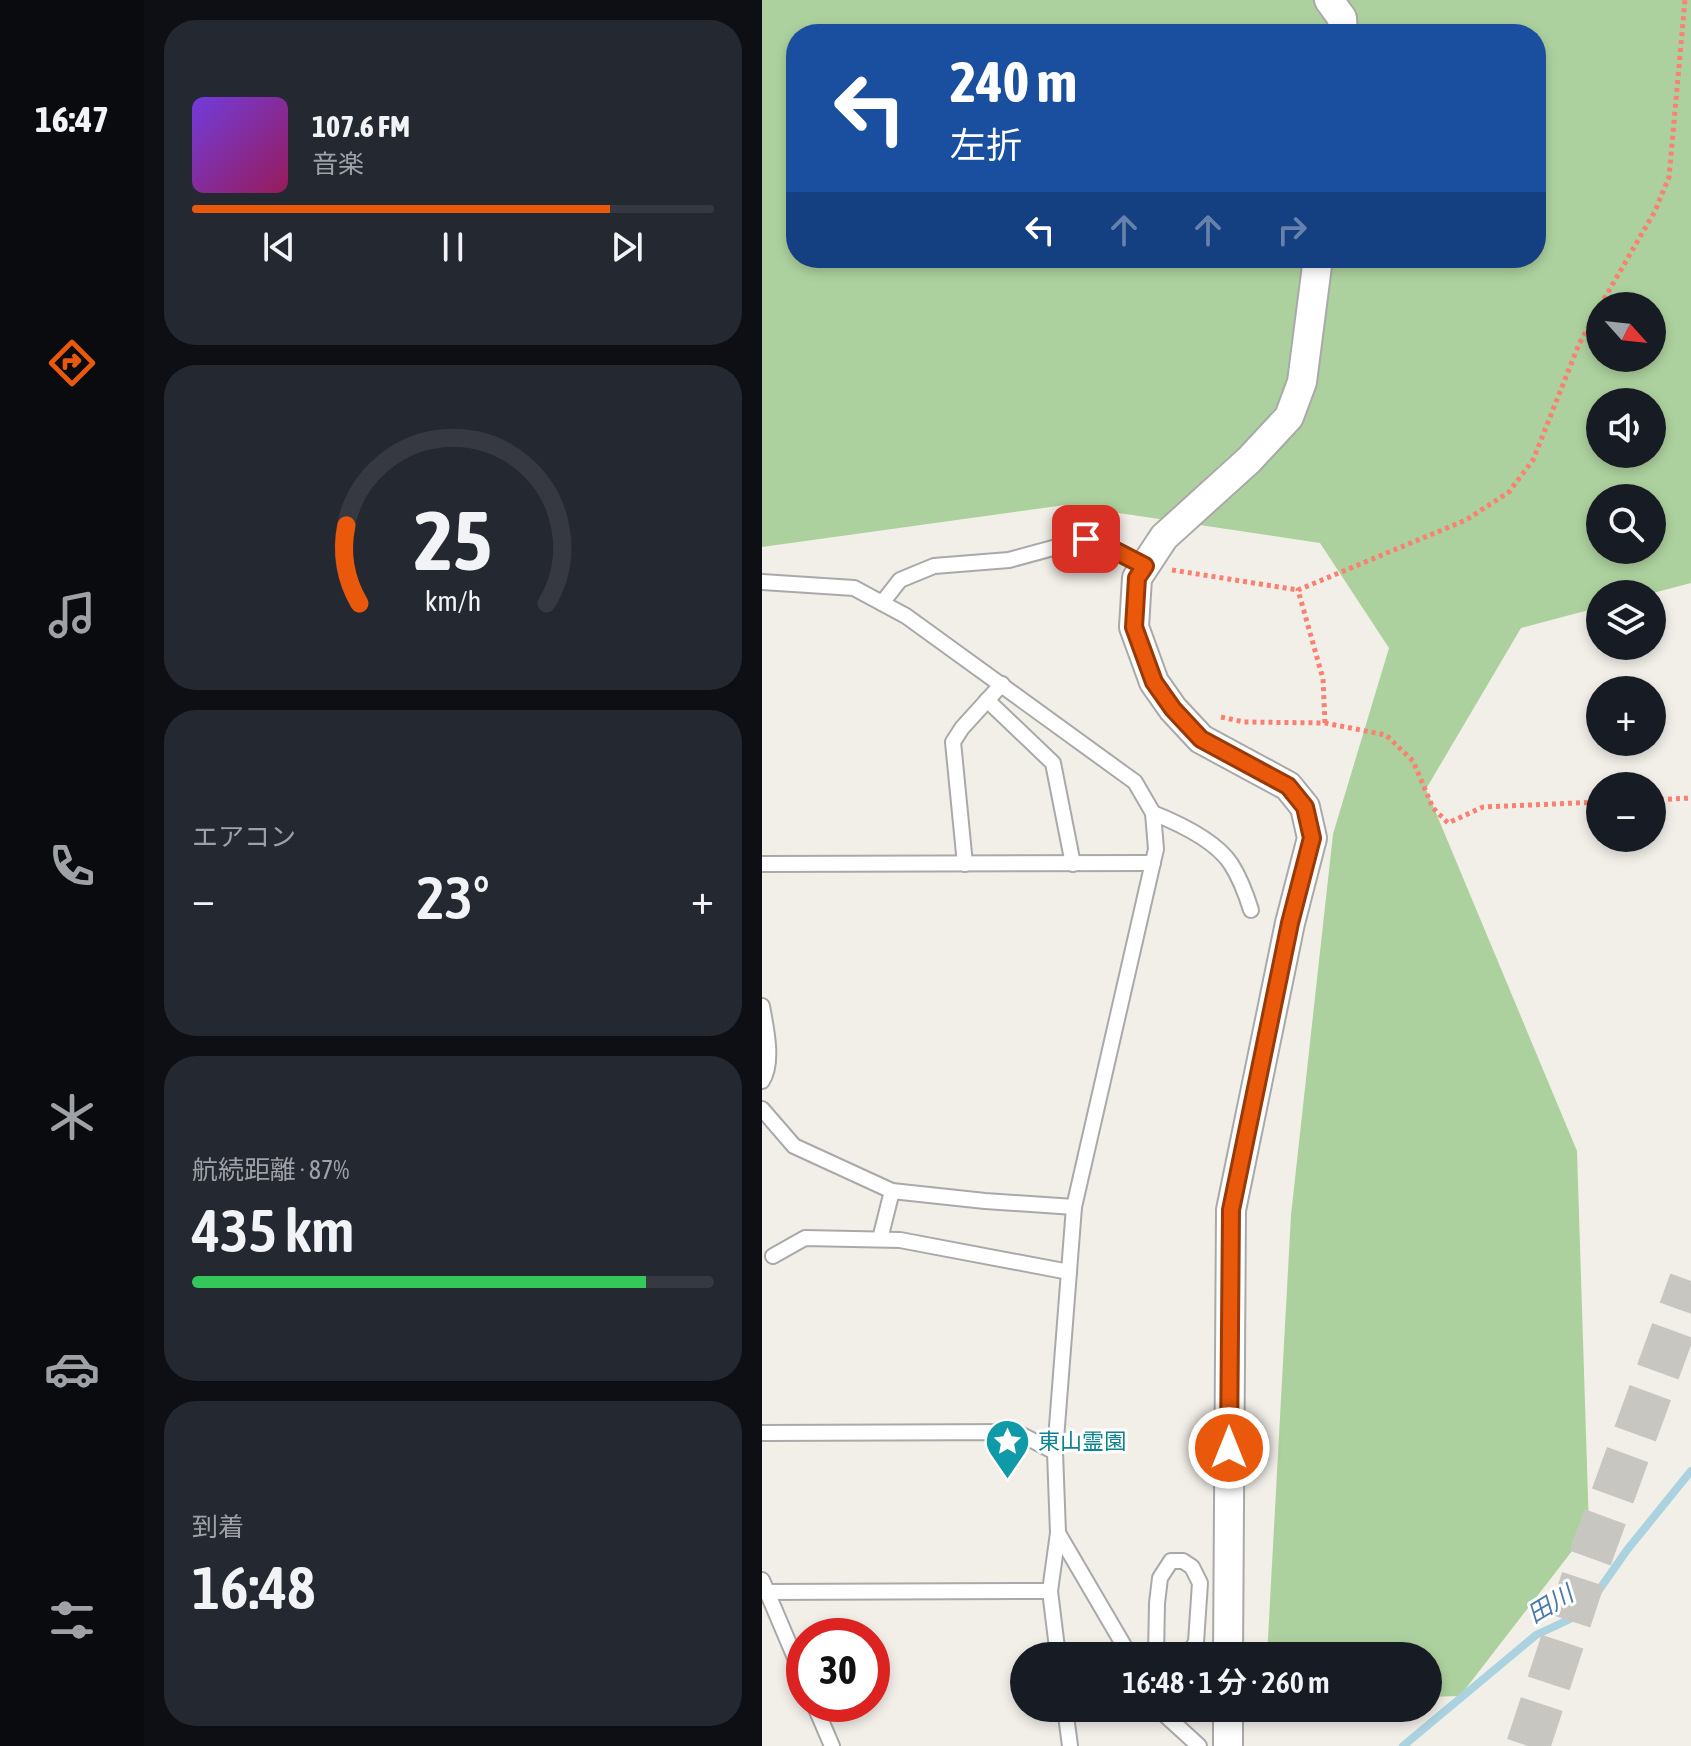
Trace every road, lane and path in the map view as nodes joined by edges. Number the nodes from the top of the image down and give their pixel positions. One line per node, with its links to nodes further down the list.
1 (1329, 0): 3 (street)
2 (1685, 0): 5 (path)
3 (1342, 24)
4 (1317, 268): 7 (street)
5 (1608, 292)
6 (1586, 331): 9 (path)
7 (1145, 566): 9 (path); 10 (lane); 42 (street)
8 (762, 582): 10 (lane)
9 (1298, 590): 14 (path)
10 (882, 603): 11 (lane)
11 (1002, 684): 12 (lane); 18 (lane)
12 (987, 700): 21 (lane); 22 (lane)
13 (1215, 716): 14 (path)
14 (1325, 723): 17 (path)
15 (1691, 798): 16 (path)
16 (1666, 799)
17 (1586, 803)
18 (1153, 813): 19 (lane); 23 (lane)
19 (1153, 863): 22 (lane); 28 (lane)
20 (762, 864): 21 (lane)
21 (965, 864): 22 (lane)
22 (1073, 864)
23 (1251, 910)
24 (762, 1006): 25 (lane)
25 (762, 1081)
26 (762, 1109): 27 (lane)
27 (892, 1191): 28 (lane); 29 (lane)
28 (1074, 1207): 31 (lane)
29 (880, 1239): 30 (lane); 31 (lane)
30 (773, 1256)
31 (1069, 1272): 33 (lane)
32 (762, 1433): 33 (lane)
33 (1055, 1452): 34 (lane)
34 (1058, 1533): 36 (lane); 39 (lane)
35 (764, 1588): 36 (lane); 37 (lane)
36 (1050, 1591): 38 (lane)
37 (786, 1638)
38 (1056, 1642)
39 (1122, 1642)
40 (1156, 1642): 41 (lane)
41 (1196, 1642)
42 (1228, 1642)
43 (822, 1722): 47 (lane)
44 (1067, 1722): 48 (lane)
45 (1173, 1722): 49 (lane)
46 (1228, 1722): 50 (street)
47 (832, 1746)
48 (1070, 1746)
49 (1199, 1746)
50 (1228, 1746)

